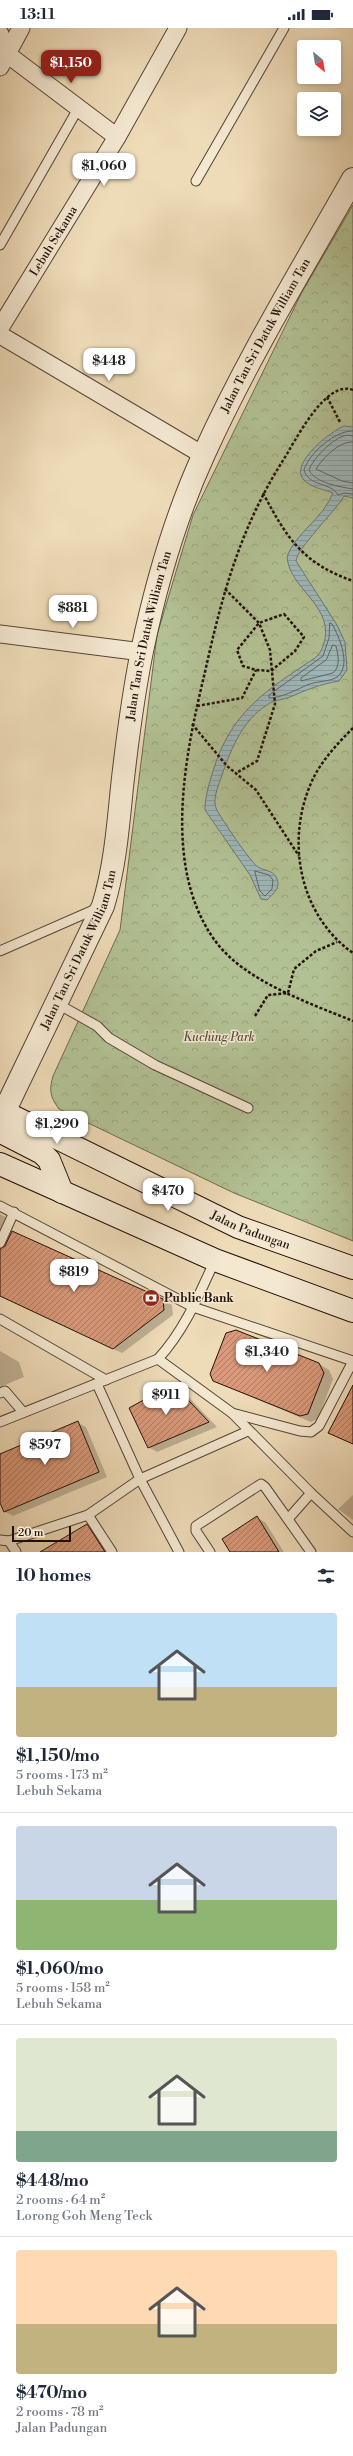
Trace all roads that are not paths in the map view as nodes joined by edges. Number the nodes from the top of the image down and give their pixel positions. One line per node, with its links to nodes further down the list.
1 (21, 28): 5 (street)
2 (178, 28): 7 (street, Lebuh Sekama)
3 (284, 28): 9 (lane)
4 (0, 34): 5 (street)
5 (4, 60): 6 (street)
6 (79, 107): 7 (street); 10 (lane)
7 (117, 137): 11 (street, Lebuh Sekama)
8 (353, 179): 13 (street, Jalan Tan Sri Datuk William Tan)
9 (196, 180)
10 (0, 245)
11 (0, 328)
12 (0, 335): 13 (street)
13 (203, 455): 15 (street, Jalan Tan Sri Datuk William Tan)
14 (0, 634): 15 (street)
15 (142, 652): 16 (street, Jalan Tan Sri Datuk William Tan)
16 (103, 906): 17 (lane); 18 (street, Jalan Tan Sri Datuk William Tan)
17 (0, 951)
18 (55, 1003): 19 (lane); 20 (street, Jalan Tan Sri Datuk William Tan)
19 (248, 1108)
20 (1, 1117): 22 (street); 27 (street, Jalan Padungan)
21 (0, 1164): 22 (street)
22 (62, 1192): 26 (street)
23 (0, 1206): 24 (lane)
24 (14, 1212): 25 (lane); 28 (lane)
25 (0, 1243)
26 (215, 1260): 28 (lane); 29 (street)
27 (353, 1268)
28 (193, 1307): 31 (lane); 32 (lane)
29 (353, 1311)
30 (0, 1319): 33 (lane)
31 (158, 1359): 33 (lane); 36 (lane)
32 (353, 1361): 36 (lane)
33 (101, 1382): 35 (lane); 39 (lane)
34 (0, 1393): 35 (lane)
35 (23, 1412): 37 (lane)
36 (232, 1413): 38 (lane)
37 (0, 1422)
38 (248, 1431): 39 (lane); 40 (lane)
39 (140, 1479): 41 (lane); 47 (lane)
40 (311, 1494): 42 (lane); 43 (lane)
41 (88, 1515): 44 (lane); 46 (lane)
42 (288, 1519): 48 (lane); 49 (lane)
43 (353, 1532)
44 (4, 1540): 45 (lane)
45 (16, 1552)
46 (112, 1552)
47 (179, 1552)
48 (210, 1552)
49 (311, 1552)

